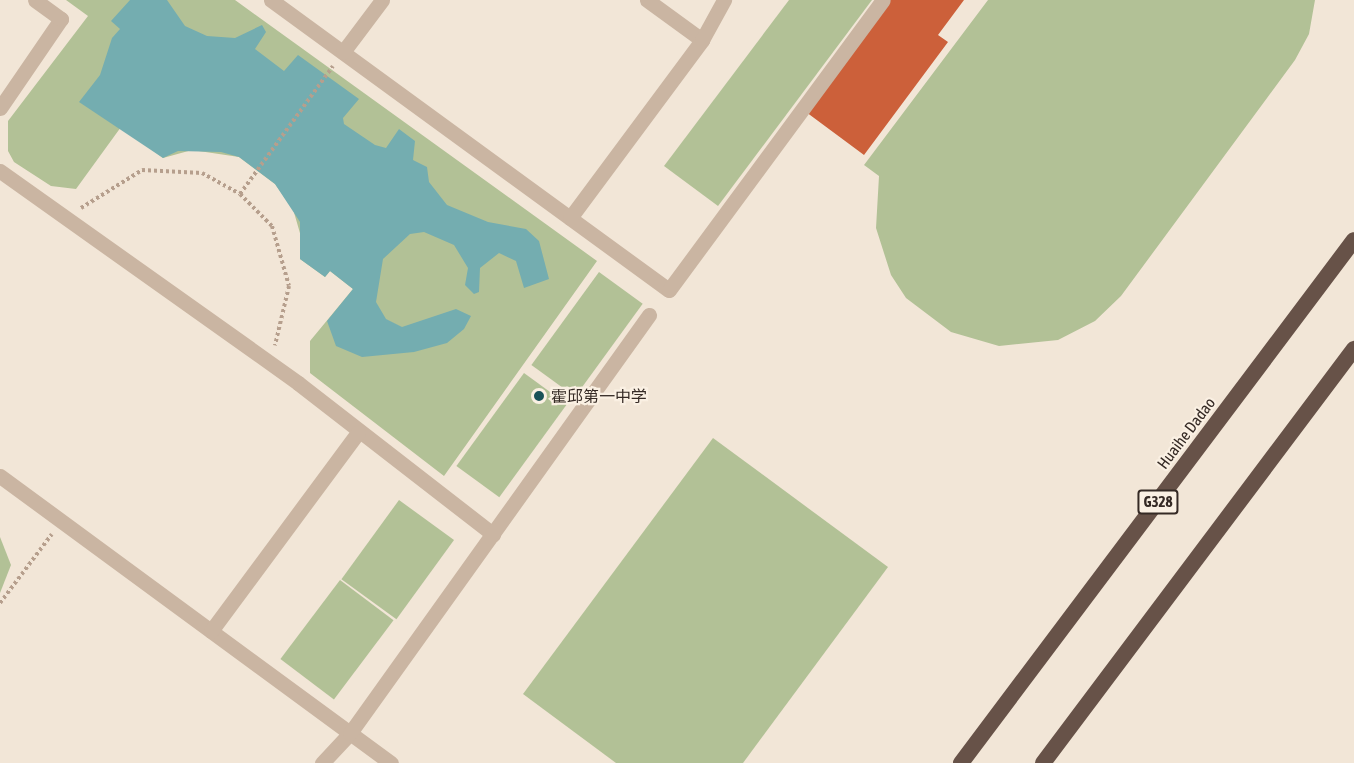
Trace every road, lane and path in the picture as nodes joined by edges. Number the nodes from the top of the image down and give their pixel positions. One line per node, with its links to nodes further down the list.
1 (35, 0): 9 (street)
2 (271, 0): 8 (street)
3 (382, 0): 8 (street)
4 (647, 0): 7 (street)
5 (724, 0): 7 (street)
6 (883, 0): 13 (street)
7 (702, 40): 13 (street)
8 (343, 52): 11 (path); 13 (street)
9 (0, 108)
10 (0, 171): 12 (street)
11 (240, 194): 12 (path); 17 (path)
12 (60, 215): 17 (street)
13 (570, 218)
14 (1354, 240): 27 (highway, Huaihe Dadao / G328)
15 (649, 315): 21 (street)
16 (1354, 348): 28 (highway)
17 (275, 367): 18 (street)
18 (358, 432): 21 (street); 23 (street)
19 (0, 476): 20 (street)
20 (61, 521): 22 (path); 23 (street)
21 (493, 534): 24 (street)
22 (0, 603)
23 (211, 631): 24 (street)
24 (350, 733): 25 (street); 26 (street)
25 (322, 763)
26 (391, 763)
27 (961, 763)
28 (1043, 763)

